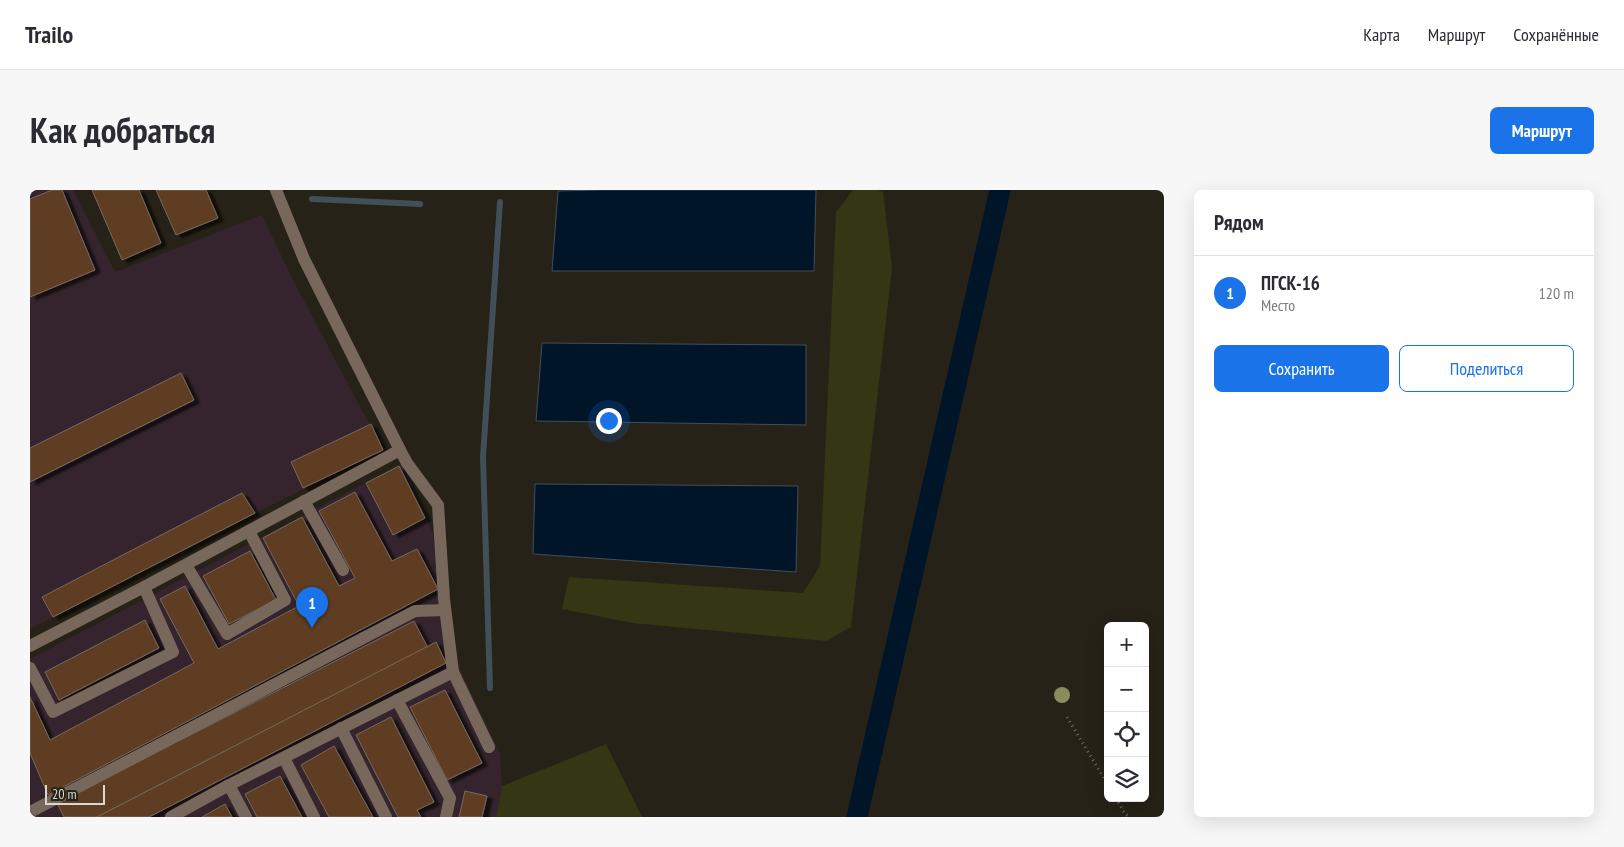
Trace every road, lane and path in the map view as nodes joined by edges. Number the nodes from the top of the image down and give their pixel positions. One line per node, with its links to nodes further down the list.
1 (276, 190): 2 (lane)
2 (400, 450): 3 (lane); 8 (lane)
3 (304, 501): 4 (lane); 6 (lane)
4 (249, 531): 5 (lane); 5 (lane)
5 (186, 565): 7 (lane)
6 (342, 570)
7 (144, 587): 9 (lane); 10 (lane)
8 (445, 610): 11 (lane); 20 (lane)
9 (30, 646)
10 (30, 668)
11 (453, 672): 12 (lane); 15 (lane)
12 (397, 700): 14 (lane); 25 (lane)
13 (1067, 717): 17 (path)
14 (340, 728): 16 (lane); 24 (lane)
15 (489, 747)
16 (284, 758): 18 (lane); 23 (lane)
17 (1104, 778)
18 (229, 785): 21 (lane); 22 (lane)
19 (1118, 802): 26 (path)
20 (34, 809)
21 (174, 816)
22 (246, 817)
23 (314, 817)
24 (386, 817)
25 (446, 817)
26 (1130, 817)

